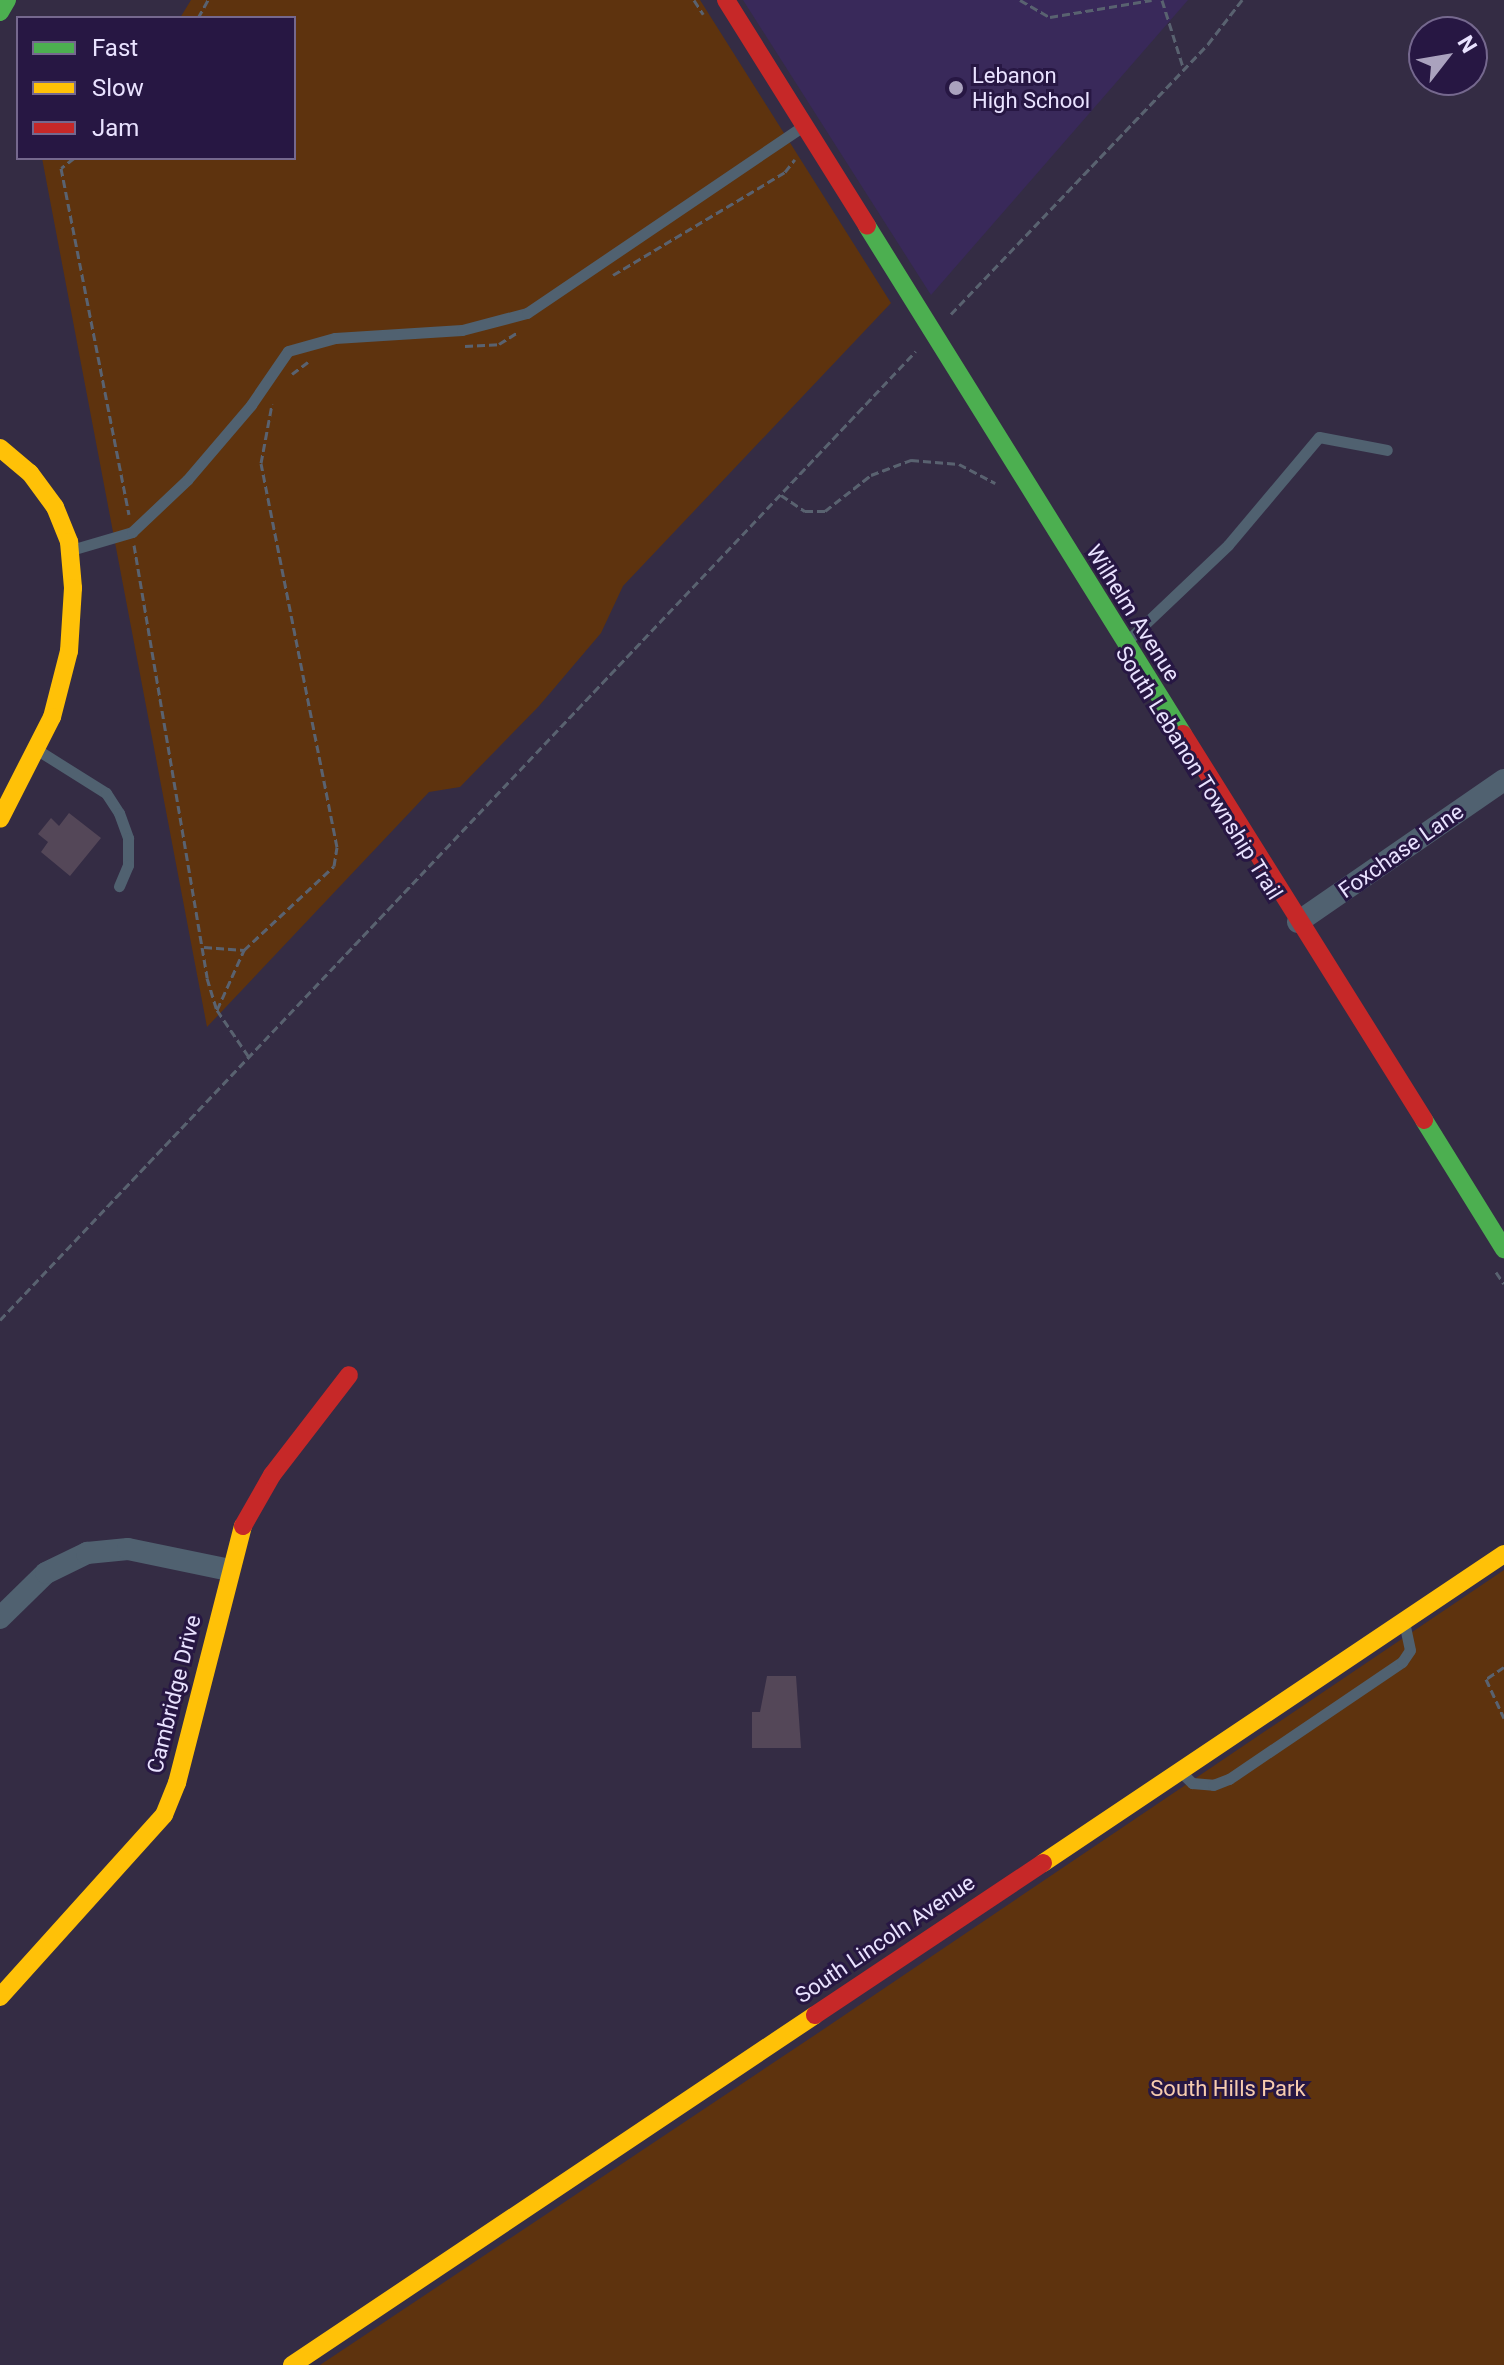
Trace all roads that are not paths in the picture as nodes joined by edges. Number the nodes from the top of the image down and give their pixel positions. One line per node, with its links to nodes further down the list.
1 (7, 0): 3 (street)
2 (726, 0): 4 (street, Wilhelm Avenue)
3 (0, 12)
4 (805, 126): 7 (lane); 8 (street, Wilhelm Avenue)
5 (0, 448): 7 (street)
6 (1387, 450): 8 (lane)
7 (70, 551): 9 (street)
8 (1123, 644): 13 (street, Wilhelm Avenue)
9 (39, 751): 11 (street); 12 (lane)
10 (1504, 780): 13 (street, Foxchase Lane)
11 (0, 819)
12 (119, 886)
13 (1298, 922): 14 (street, Wilhelm Avenue)
14 (1504, 1249)
15 (349, 1375): 17 (street, Cambridge Drive)
16 (1504, 1554): 19 (street, South Lincoln Avenue)
17 (229, 1570): 18 (street); 21 (street, Cambridge Drive)
18 (0, 1618)
19 (1404, 1621): 20 (street, South Lincoln Avenue); 20 (lane)
20 (1180, 1771): 22 (street, South Lincoln Avenue)
21 (0, 1997)
22 (292, 2365)

